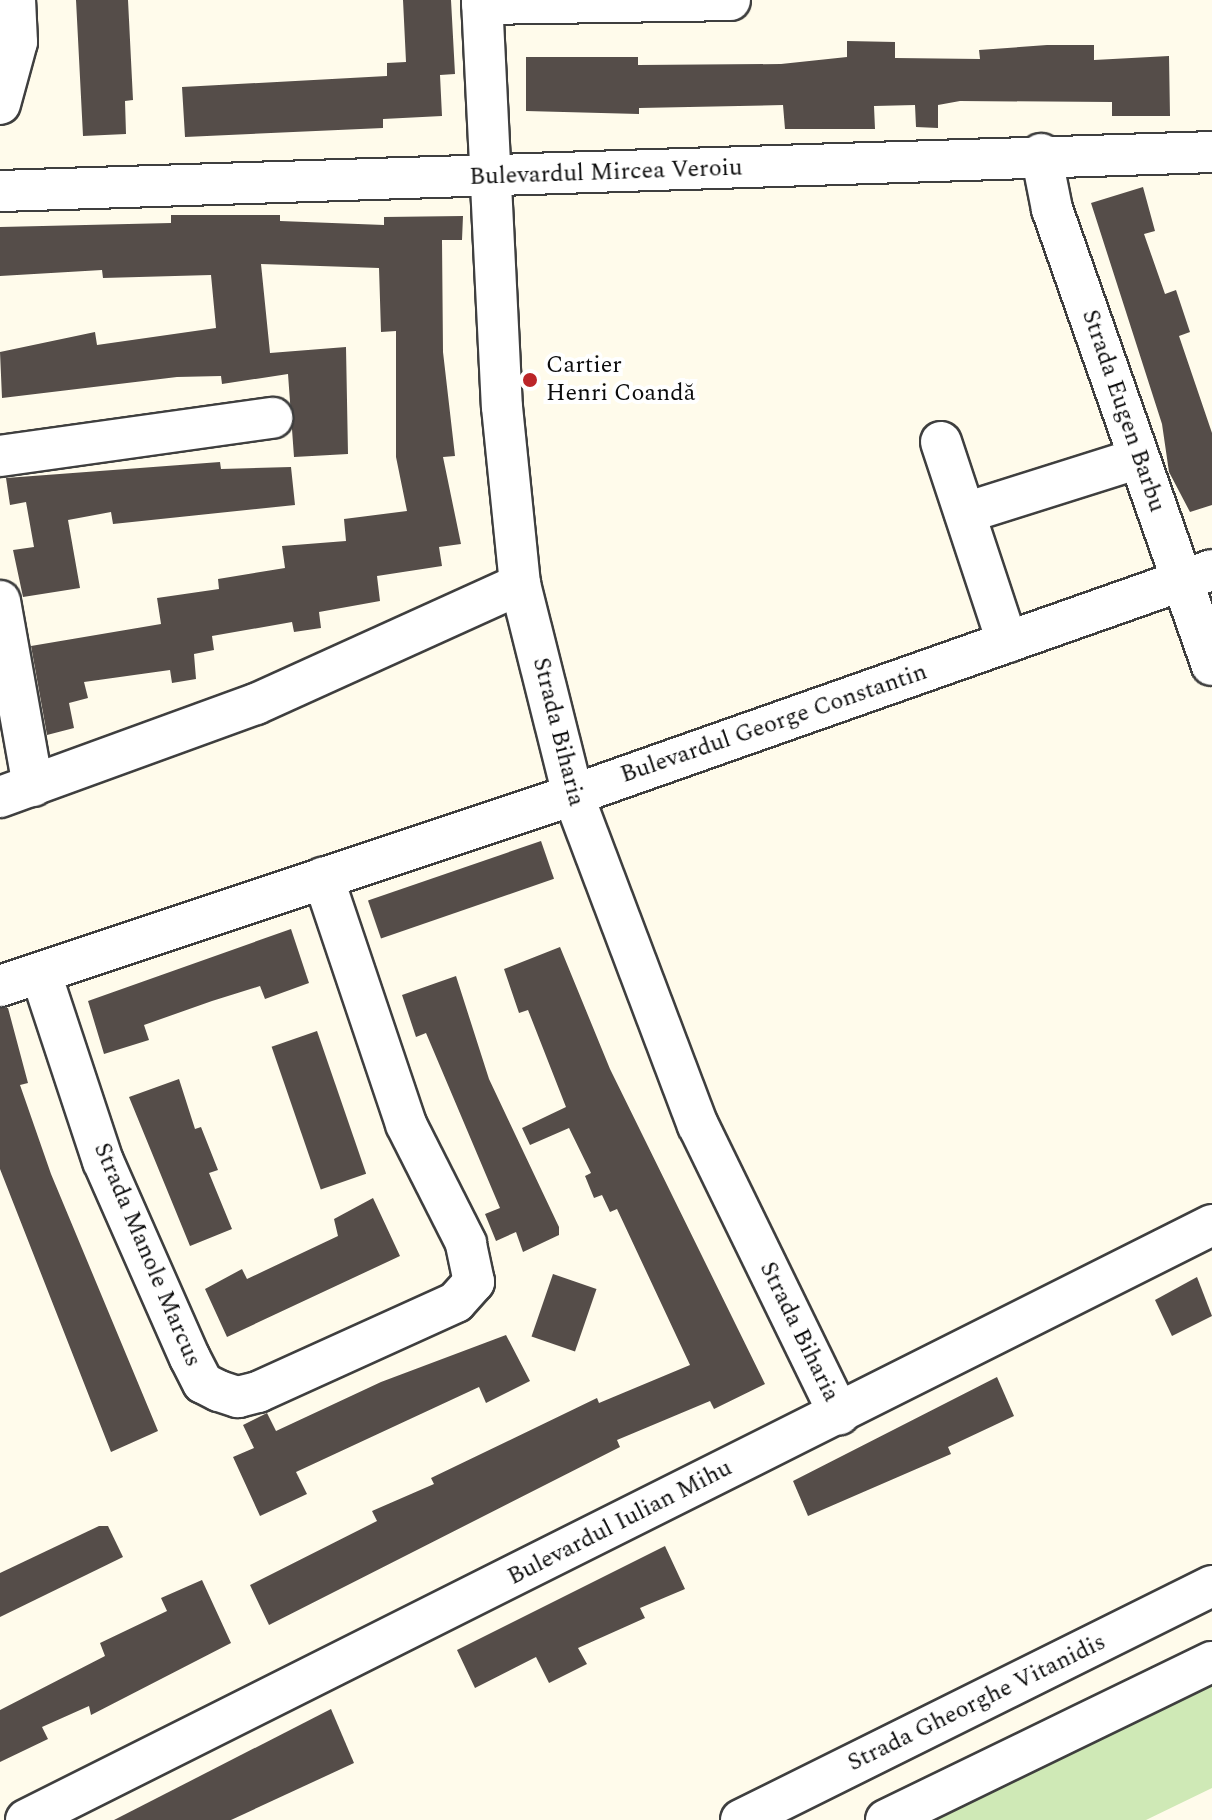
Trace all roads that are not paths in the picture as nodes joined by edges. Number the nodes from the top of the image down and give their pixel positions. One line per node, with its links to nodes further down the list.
1 (15, 0): 4 (street)
2 (730, 0): 3 (street)
3 (482, 2): 7 (street, Strada Biharia)
4 (0, 104)
5 (1212, 152): 6 (street, Bulevardul Mircea Veroiu)
6 (1041, 154): 7 (street, Bulevardul Mircea Veroiu); 12 (street, Strada Eugen Barbu)
7 (489, 179): 8 (street, Bulevardul Mircea Veroiu); 15 (street, Strada Biharia)
8 (0, 191)
9 (272, 418): 11 (street)
10 (941, 442): 13 (street)
11 (0, 456)
12 (1139, 458): 13 (street); 14 (street, Strada Eugen Barbu)
13 (965, 513): 17 (street)
14 (1197, 576): 17 (street, Bulevardul George Constantin); 18 (street, Strada Eugen Barbu)
15 (520, 584): 19 (street); 20 (street, Strada Biharia)
16 (0, 601): 19 (street)
17 (1007, 642): 20 (street, Bulevardul George Constantin)
18 (1212, 665)
19 (16, 792)
20 (573, 795): 21 (street, Bulevardul George Constantin); 25 (street, Strada Biharia)
21 (323, 878): 22 (street, Bulevardul George Constantin); 22 (street, Strada Manole Marcus)
22 (41, 974): 23 (street, Bulevardul George Constantin)
23 (0, 986)
24 (1212, 1225): 25 (street, Bulevardul Iulian Mihu)
25 (839, 1414): 28 (street, Bulevardul Iulian Mihu)
26 (1212, 1586): 29 (street, Strada Gheorghe Vitanidis)
27 (1212, 1662): 30 (street)
28 (26, 1820)
29 (741, 1820)
30 (886, 1820)

